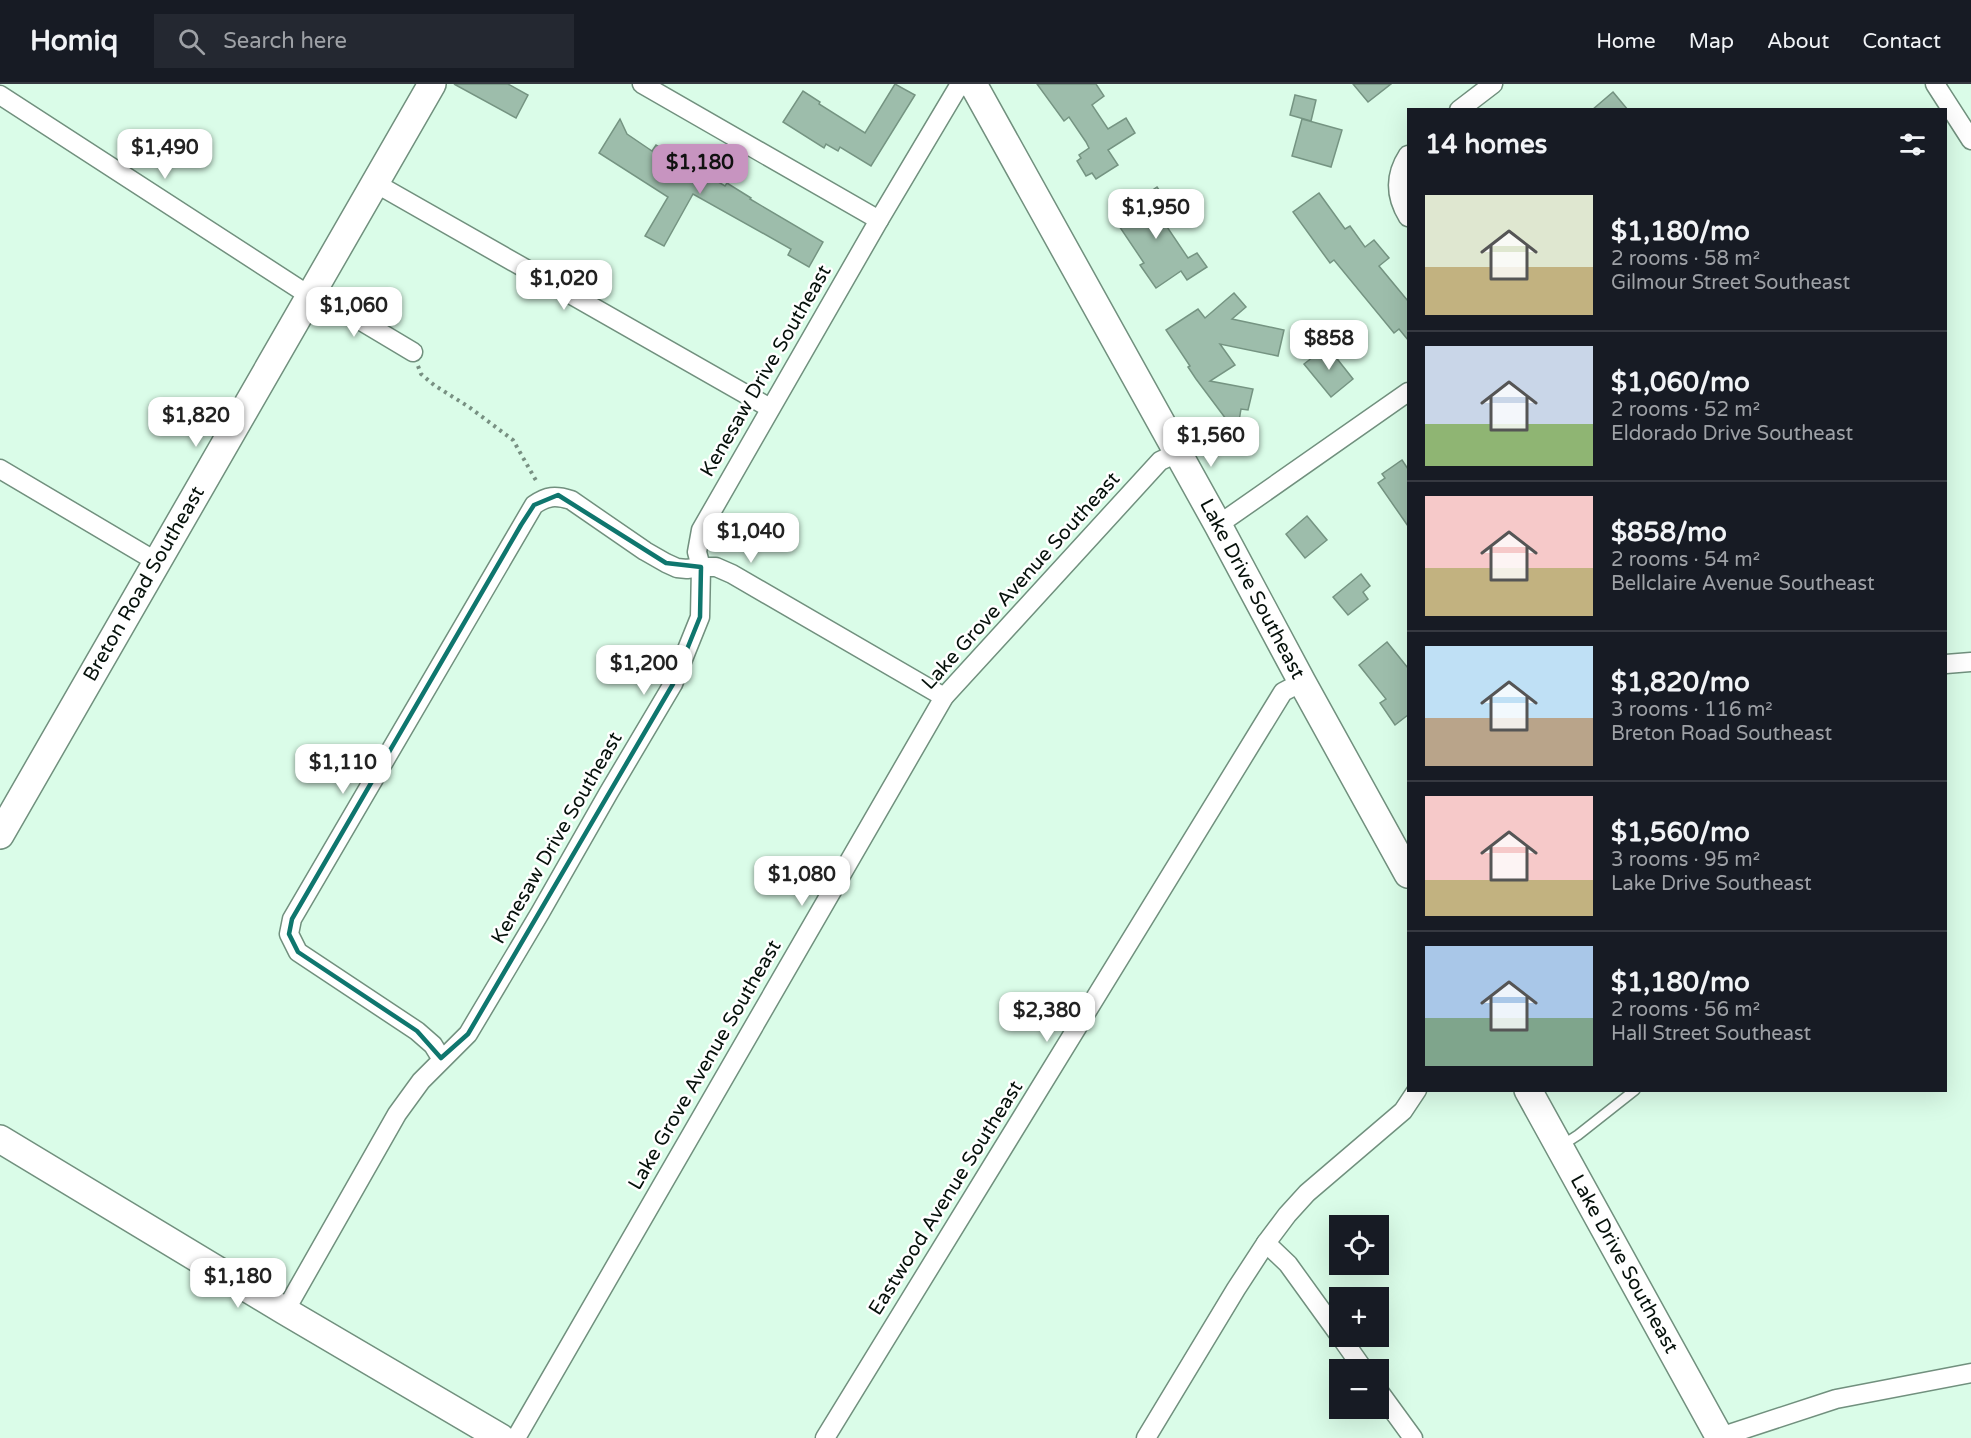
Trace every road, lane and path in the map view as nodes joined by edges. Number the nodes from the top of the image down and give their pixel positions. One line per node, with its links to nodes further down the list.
1 (432, 84): 13 (main road, Breton Road Southeast)
2 (642, 84): 15 (street)
3 (967, 84): 15 (street, Kenesaw Drive Southeast)
4 (973, 84): 20 (main road, Lake Drive Southeast)
5 (1493, 84): 8 (street)
6 (1935, 84): 9 (street)
7 (0, 95): 16 (street)
8 (1463, 108)
9 (1945, 108)
10 (1952, 126): 11 (street)
11 (1971, 140)
12 (1407, 157): 14 (street)
13 (375, 183): 16 (main road, Breton Road Southeast); 19 (street)
14 (1407, 215)
15 (879, 220): 19 (street, Kenesaw Drive Southeast)
16 (310, 296): 17 (street); 24 (main road, Breton Road Southeast)
17 (413, 352): 22 (path)
18 (1407, 393): 23 (street)
19 (770, 408): 25 (street, Kenesaw Drive Southeast)
20 (1177, 453): 23 (main road, Lake Drive Southeast); 29 (street, Lake Grove Avenue Southeast)
21 (0, 469): 24 (street)
22 (545, 497): 25 (street); 32 (street)
23 (1218, 525): 28 (main road, Lake Drive Southeast)
24 (157, 562): 30 (main road, Breton Road Southeast)
25 (701, 567): 29 (street); 32 (street, Kenesaw Drive Southeast)
26 (1971, 662): 27 (street)
27 (1947, 664)
28 (1302, 682): 31 (main road, Lake Drive Southeast); 47 (street, Eastwood Avenue Southeast)
29 (944, 697): 46 (street, Lake Grove Avenue Southeast)
30 (0, 835)
31 (1407, 872)
32 (441, 1058): 41 (street, Kenesaw Drive Southeast)
33 (1416, 1092): 37 (street)
34 (1424, 1092): 37 (street)
35 (1529, 1092): 39 (main road, Lake Drive Southeast)
36 (1632, 1092): 39 (lane)
37 (1403, 1111): 40 (street)
38 (0, 1139): 41 (main road)
39 (1559, 1147): 50 (main road, Lake Drive Southeast)
40 (1266, 1243): 42 (street); 48 (street)
41 (285, 1311): 45 (main road)
42 (1329, 1321)
43 (1971, 1373): 50 (street)
44 (1389, 1405): 49 (street)
45 (501, 1438)
46 (516, 1438)
47 (825, 1438)
48 (1146, 1438)
49 (1413, 1438)
50 (1720, 1438)

